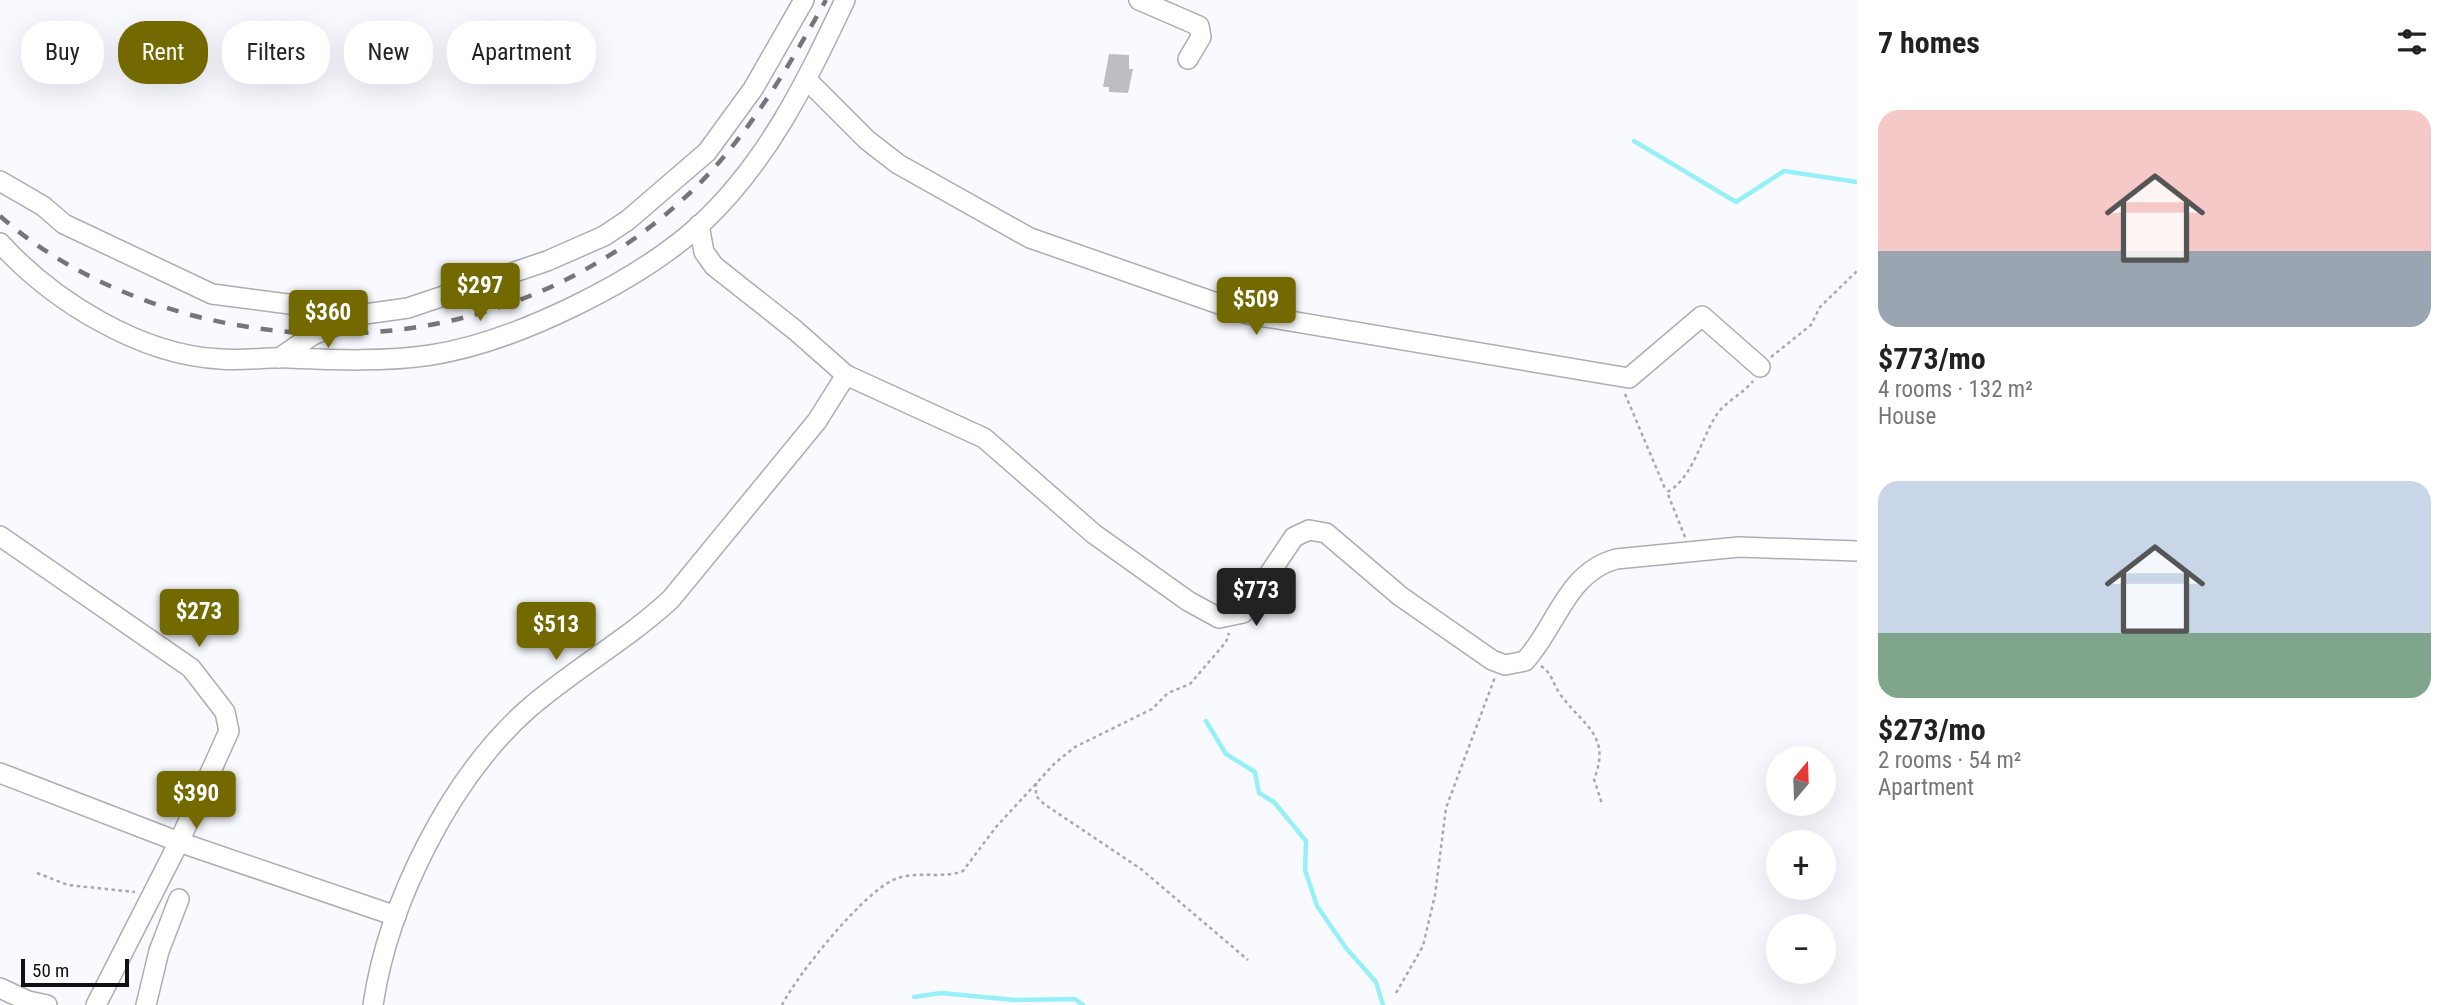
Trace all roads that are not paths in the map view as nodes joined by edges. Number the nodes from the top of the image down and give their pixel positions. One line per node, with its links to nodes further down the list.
1 (804, 0): 9 (street)
2 (845, 0): 5 (street)
3 (1139, 0): 4 (street)
4 (1188, 59)
5 (807, 80): 7 (street); 11 (street)
6 (0, 181): 9 (street)
7 (699, 225): 10 (street); 12 (street)
8 (0, 243): 10 (street)
9 (365, 314): 10 (street)
10 (279, 358)
11 (1760, 367)
12 (846, 375): 14 (street); 18 (street)
13 (0, 536): 16 (street)
14 (1857, 551)
15 (0, 773): 16 (street)
16 (179, 842): 18 (street); 21 (street)
17 (178, 899): 22 (street)
18 (396, 916): 23 (street)
19 (0, 988): 20 (street)
20 (34, 1004)
21 (96, 1005)
22 (146, 1005)
23 (373, 1005)

